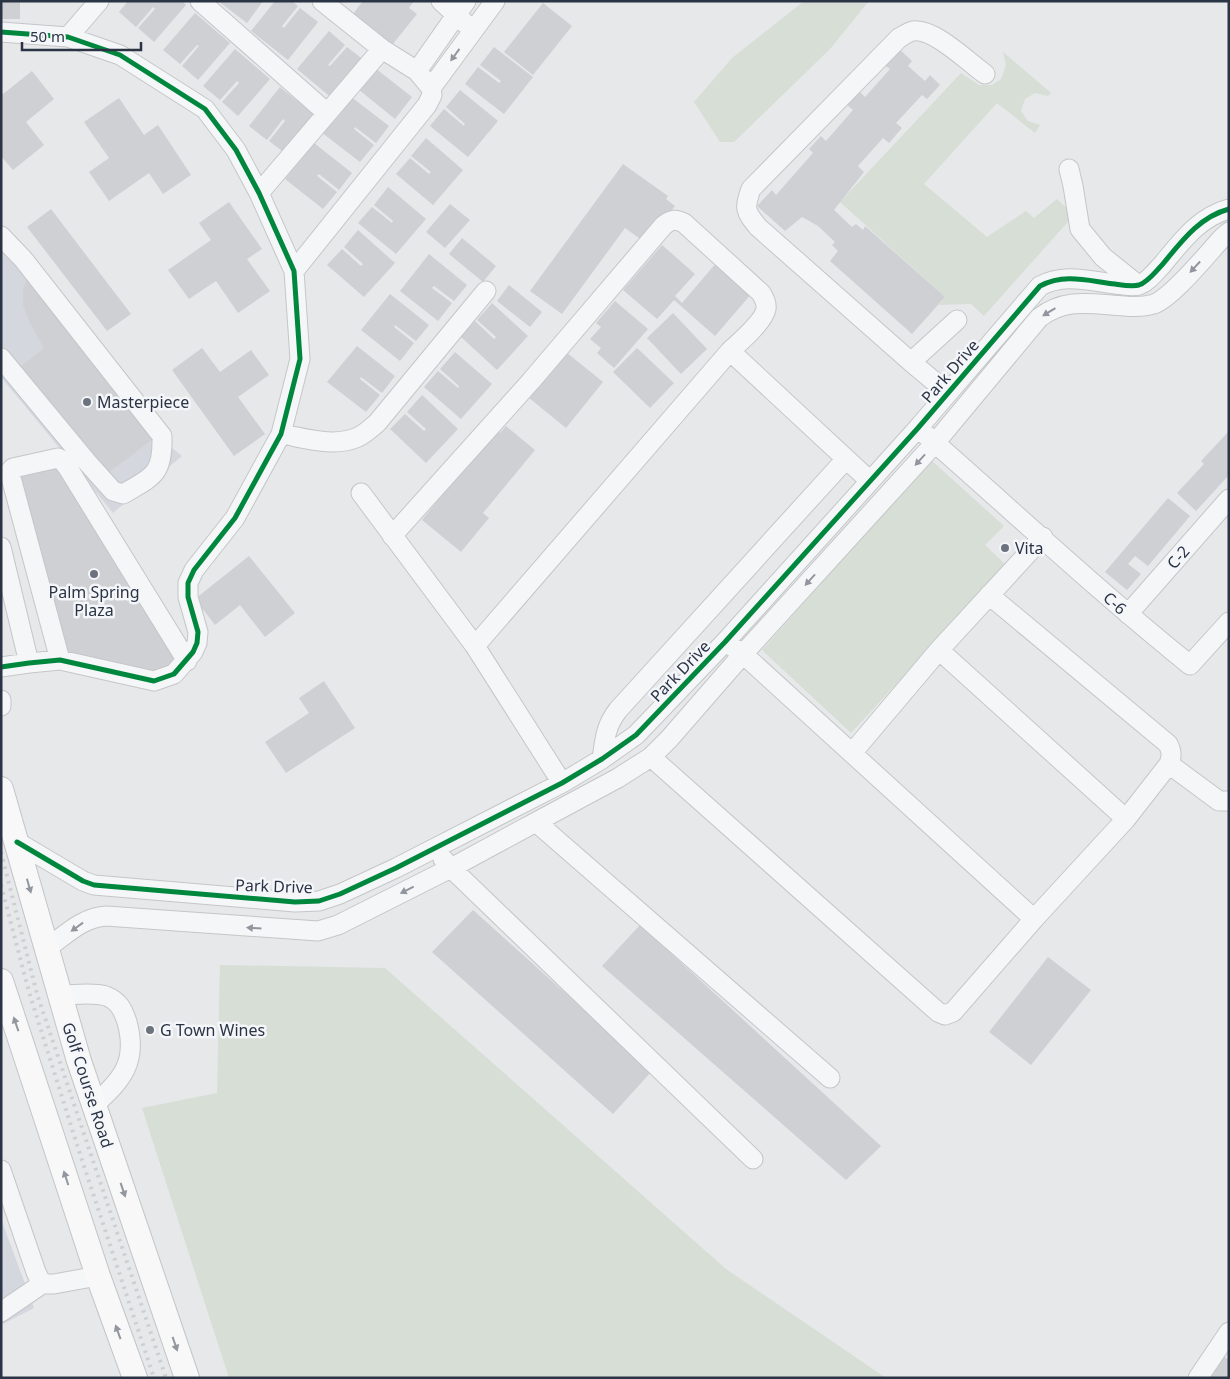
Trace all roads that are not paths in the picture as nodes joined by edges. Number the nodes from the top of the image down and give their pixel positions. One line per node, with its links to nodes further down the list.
1 (99, 1): 9 (street)
2 (200, 1): 14 (street)
3 (322, 1): 10 (street)
4 (441, 1): 6 (street)
5 (494, 1): 7 (street)
6 (462, 8): 7 (street); 11 (street)
7 (473, 30): 13 (street, one-way to 13)
8 (1, 32): 9 (street)
9 (68, 37): 16 (street)
10 (382, 49): 11 (street); 14 (street)
11 (417, 71): 13 (street)
12 (985, 74): 26 (street)
13 (431, 88): 20 (street)
14 (328, 113): 16 (street)
15 (1069, 169): 21 (street)
16 (259, 193): 20 (street)
17 (1229, 209): 21 (street)
18 (1229, 232): 30 (street, one-way to 30)
19 (1, 236): 25 (street)
20 (294, 270): 29 (street)
21 (1138, 285): 27 (street, Park Drive)
22 (486, 291): 29 (street)
23 (957, 320): 26 (street)
24 (730, 352): 31 (street); 36 (street); 43 (street)
25 (1, 358)
26 (911, 362): 27 (street)
27 (948, 393): 28 (street, Park Drive)
28 (918, 428): 30 (street, C-6); 33 (street, Park Drive)
29 (281, 434): 47 (street)
30 (935, 443): 37 (street, C-6); 45 (street, one-way to 45)
31 (846, 459): 33 (street); 54 (street)
32 (6, 471): 46 (street); 47 (street)
33 (870, 481): 42 (street, Park Drive)
34 (361, 493): 36 (street)
35 (1229, 499): 40 (street, C-2)
36 (392, 536): 43 (street)
37 (1043, 537): 39 (street); 40 (street, C-6)
38 (1, 547): 48 (street)
39 (989, 596): 44 (street); 55 (street)
40 (1128, 614): 41 (street, C-6)
41 (1229, 622)
42 (725, 642): 45 (street); 54 (street, Park Drive)
43 (474, 646): 56 (street)
44 (939, 650): 52 (street); 59 (street)
45 (743, 654): 52 (street); 53 (street)
46 (60, 660): 47 (street); 48 (street)
47 (187, 661)
48 (29, 663): 49 (street)
49 (1, 667)
50 (1, 700): 51 (street)
51 (1, 706)
52 (852, 753): 66 (street)
53 (650, 757): 60 (street); 66 (street)
54 (602, 760): 56 (street, Park Drive)
55 (1169, 764): 58 (street); 59 (street)
56 (562, 783): 62 (street, Park Drive)
57 (1, 789): 61 (main road, Golf Course Road)
58 (1229, 801)
59 (1126, 818): 66 (street)
60 (536, 822): 63 (street); 70 (street)
61 (16, 842): 64 (street, Park Drive); 67 (main road, Golf Course Road, one-way to 67)
62 (435, 848): 63 (street); 64 (street, Park Drive)
63 (450, 868): 65 (street, one-way to 65); 72 (street)
64 (108, 888): 65 (street)
65 (106, 916): 67 (street, one-way to 67)
66 (1034, 918)
67 (47, 948): 69 (main road, Golf Course Road)
68 (1, 981): 74 (main road, one-way to 68)
69 (60, 995): 71 (main road, Golf Course Road); 71 (street)
70 (830, 1078)
71 (94, 1106): 79 (main road, Golf Course Road, one-way to 79)
72 (753, 1158)
73 (1, 1170): 75 (street)
74 (98, 1276): 75 (street); 78 (main road, one-way to 74)
75 (42, 1284): 76 (street)
76 (1, 1312)
77 (1229, 1332): 80 (street)
78 (135, 1378)
79 (187, 1378)
80 (1198, 1378)

